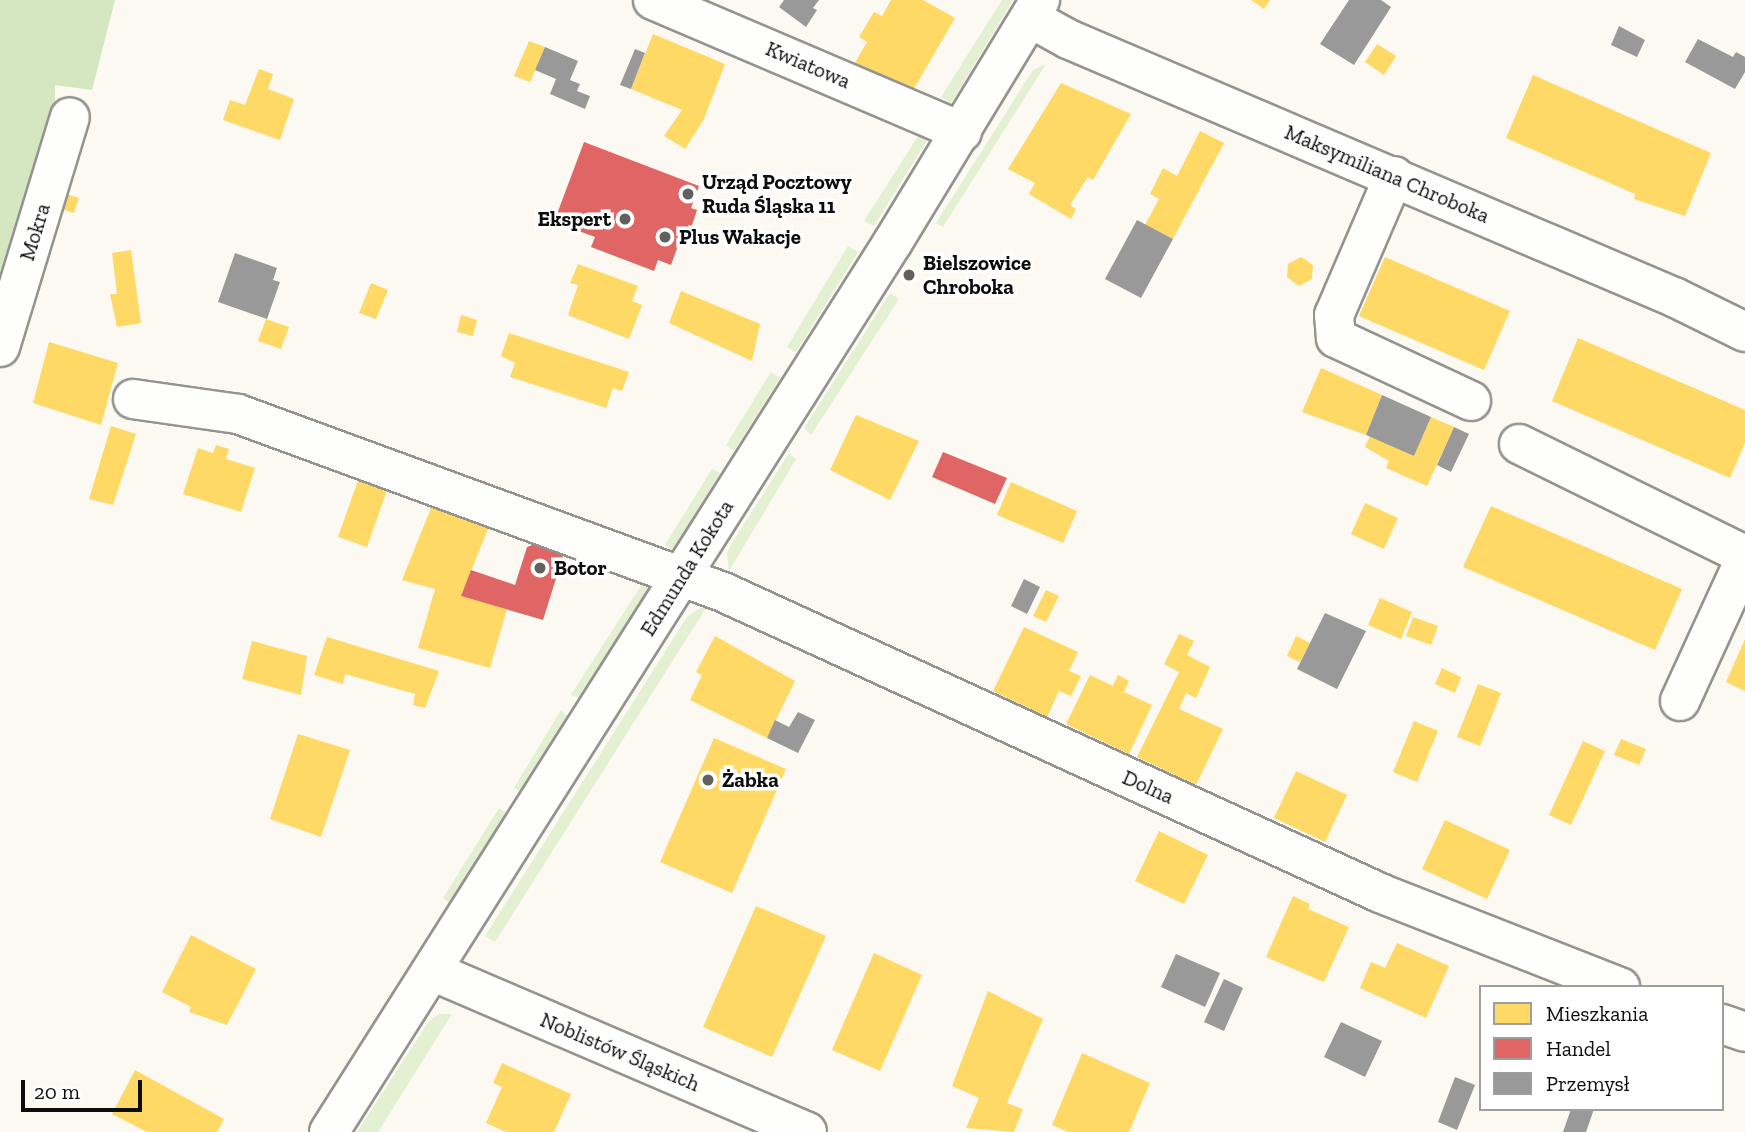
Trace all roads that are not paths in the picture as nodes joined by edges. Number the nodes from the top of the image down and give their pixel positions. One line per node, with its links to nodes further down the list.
1 (653, 0): 4 (street, Kwiatowa)
2 (1035, 9): 4 (street, Edmunda Kokota); 5 (street, Maksymiliana Chroboka)
3 (70, 117): 7 (street, Mokra)
4 (962, 132): 12 (street, Edmunda Kokota)
5 (1394, 176): 6 (street, Maksymiliana Chroboka); 9 (street)
6 (1745, 332)
7 (0, 347)
8 (133, 399): 12 (street, Dolna)
9 (1471, 401)
10 (1519, 444): 11 (street)
11 (1745, 557): 13 (street)
12 (682, 576): 14 (street, Edmunda Kokota); 15 (street, Dolna)
13 (1681, 701)
14 (432, 971): 18 (street, Edmunda Kokota); 19 (street, Noblistów Śląskich)
15 (1614, 985)
16 (1724, 1025): 17 (street)
17 (1745, 1032)
18 (329, 1132)
19 (807, 1132)

